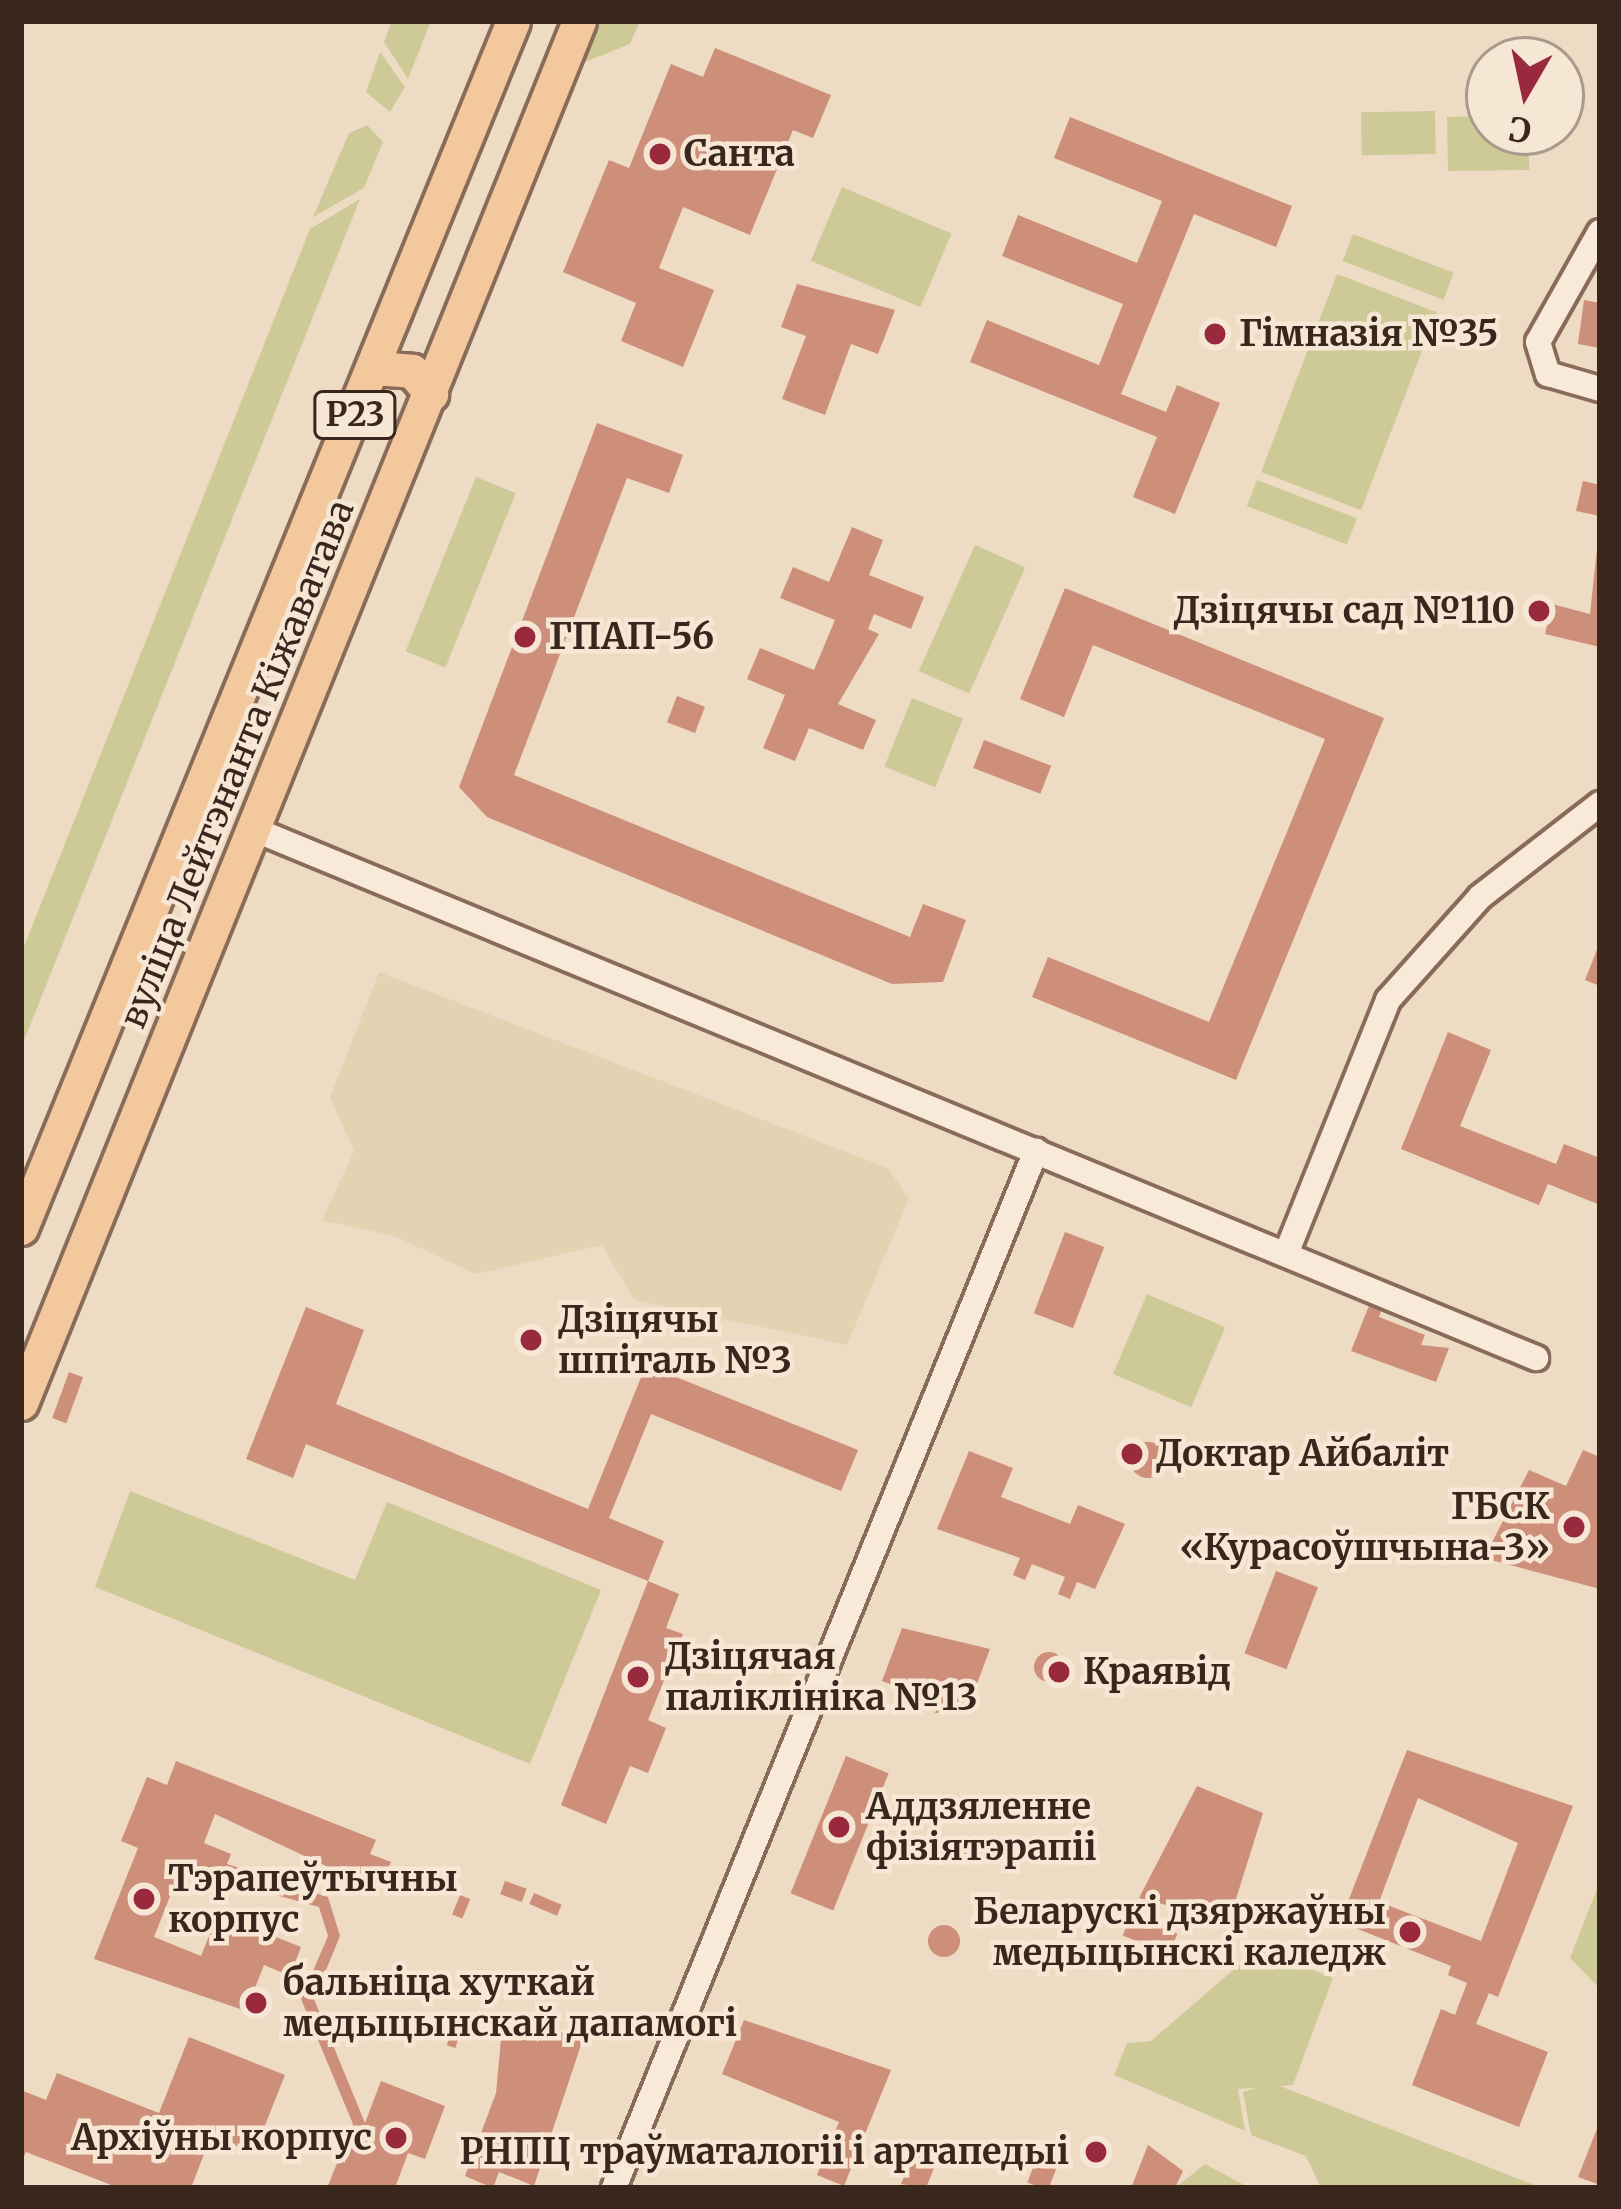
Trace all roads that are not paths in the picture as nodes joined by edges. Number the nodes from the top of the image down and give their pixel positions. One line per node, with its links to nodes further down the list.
1 (513, 21): 4 (main road, вуліца Лейтэнанта Кіжаватава / Р23)
2 (579, 21): 6 (main road, вуліца Лейтэнанта Кіжаватава / Р23)
3 (1600, 232): 5 (street)
4 (373, 368): 6 (main road); 9 (main road, вуліца Лейтэнанта Кіжаватава / Р23)
5 (1600, 388)
6 (431, 394): 8 (main road, вуліца Лейтэнанта Кіжаватава / Р23)
7 (1600, 804): 13 (street)
8 (253, 830): 10 (main road, вуліца Лейтэнанта Кіжаватава / Р23); 11 (street)
9 (143, 938): 10 (main road); 12 (main road, вуліца Лейтэнанта Кіжаватава / Р23)
10 (202, 953): 15 (main road, вуліца Лейтэнанта Кіжаватава / Р23)
11 (1036, 1151): 13 (street); 16 (street)
12 (21, 1228)
13 (1286, 1254): 14 (street)
14 (1536, 1358)
15 (21, 1403)
16 (614, 2188)

